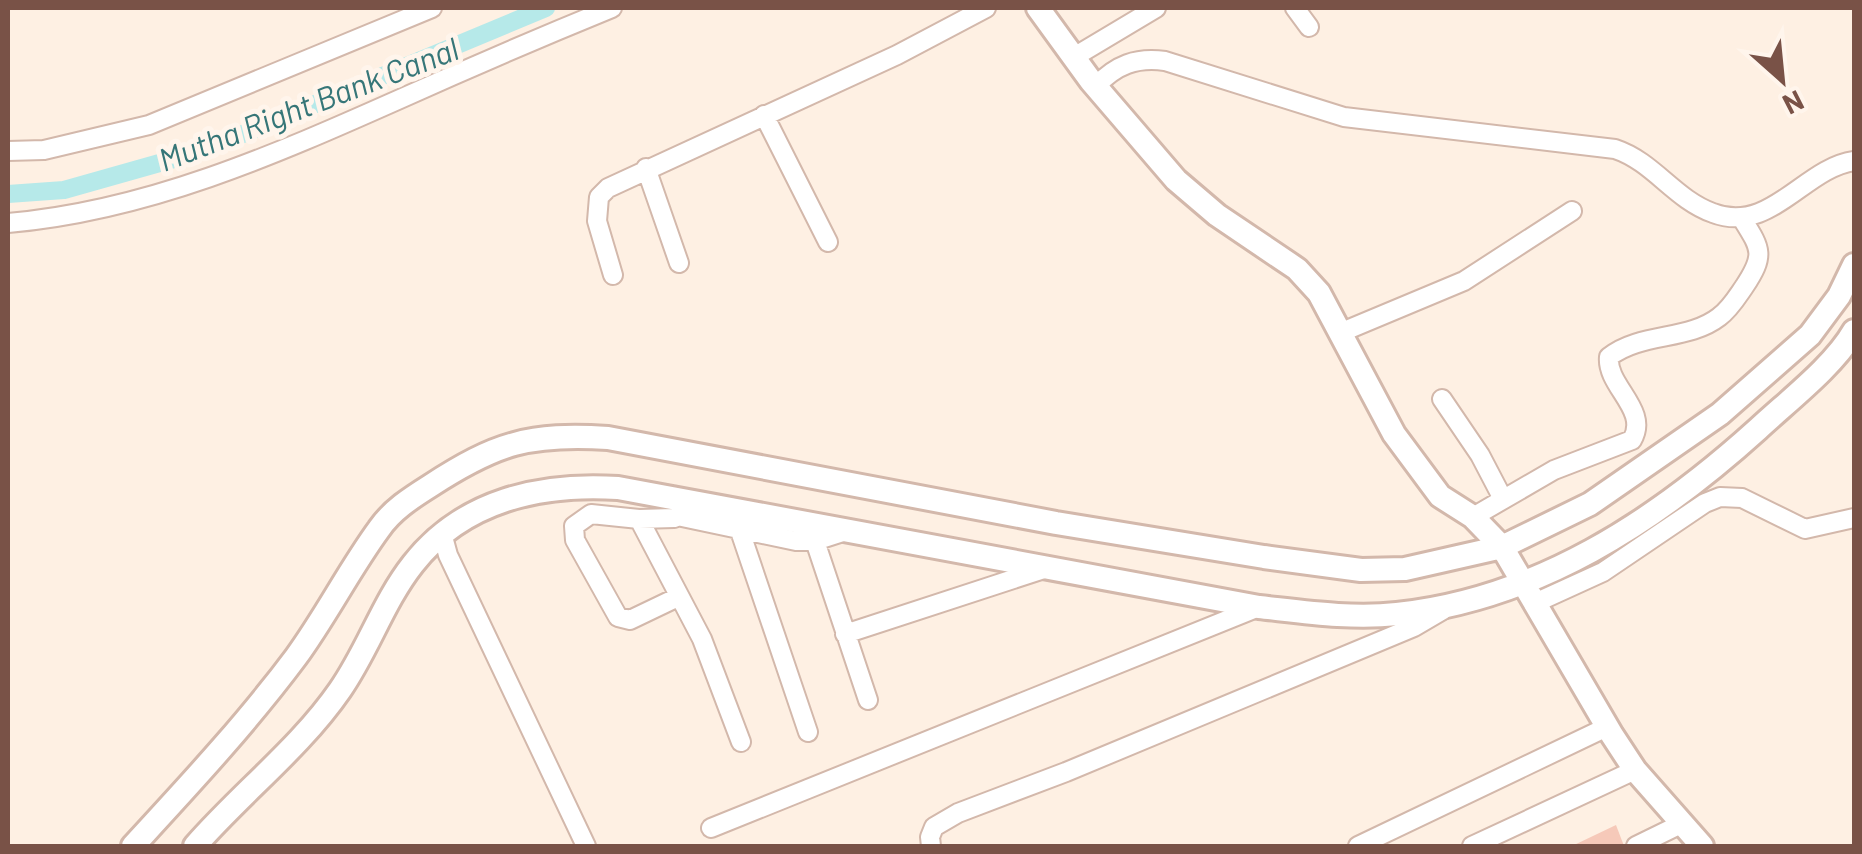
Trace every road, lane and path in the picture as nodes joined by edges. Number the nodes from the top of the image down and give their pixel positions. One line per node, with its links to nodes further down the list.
1 (432, 8): 11 (street)
2 (612, 8): 16 (street)
3 (986, 8): 10 (street)
4 (1038, 8): 8 (street)
5 (1156, 8): 8 (street)
6 (1295, 8): 7 (street)
7 (1309, 27)
8 (1074, 57): 9 (street)
9 (1096, 86): 15 (street); 22 (street)
10 (764, 115): 13 (street); 17 (street)
11 (8, 151)
12 (1854, 161): 15 (street)
13 (646, 168): 18 (street); 20 (street)
14 (1572, 210): 22 (street)
15 (1741, 217): 24 (street)
16 (8, 224)
17 (828, 242)
18 (678, 263)
19 (1854, 265): 34 (street)
20 (613, 276)
21 (1854, 331): 36 (street)
22 (1342, 332): 27 (street)
23 (1442, 399): 24 (street)
24 (1503, 498): 27 (street)
25 (710, 504): 26 (street); 31 (street); 32 (street)
26 (682, 516): 29 (street); 30 (street)
27 (1473, 517): 34 (street)
28 (1854, 518): 36 (street)
29 (639, 519): 37 (street); 37 (street)
30 (740, 531): 33 (street); 43 (street)
31 (847, 531): 33 (street); 35 (street)
32 (442, 533): 49 (street); 50 (street)
33 (815, 541): 40 (street)
34 (1504, 550): 36 (street); 48 (street)
35 (1050, 567): 39 (street); 40 (street)
36 (1527, 588): 38 (street); 42 (street)
37 (678, 597): 44 (street)
38 (1452, 605): 39 (street); 51 (street)
39 (1259, 606): 47 (street)
40 (845, 634): 41 (street)
41 (868, 700)
42 (1607, 728): 45 (street); 52 (street)
43 (808, 732)
44 (741, 742)
45 (1636, 770): 46 (street); 53 (street)
46 (1681, 824): 54 (street); 55 (street)
47 (712, 828)
48 (133, 846)
49 (195, 846)
50 (586, 846)
51 (931, 846)
52 (1358, 846)
53 (1472, 846)
54 (1636, 846)
55 (1702, 846)

